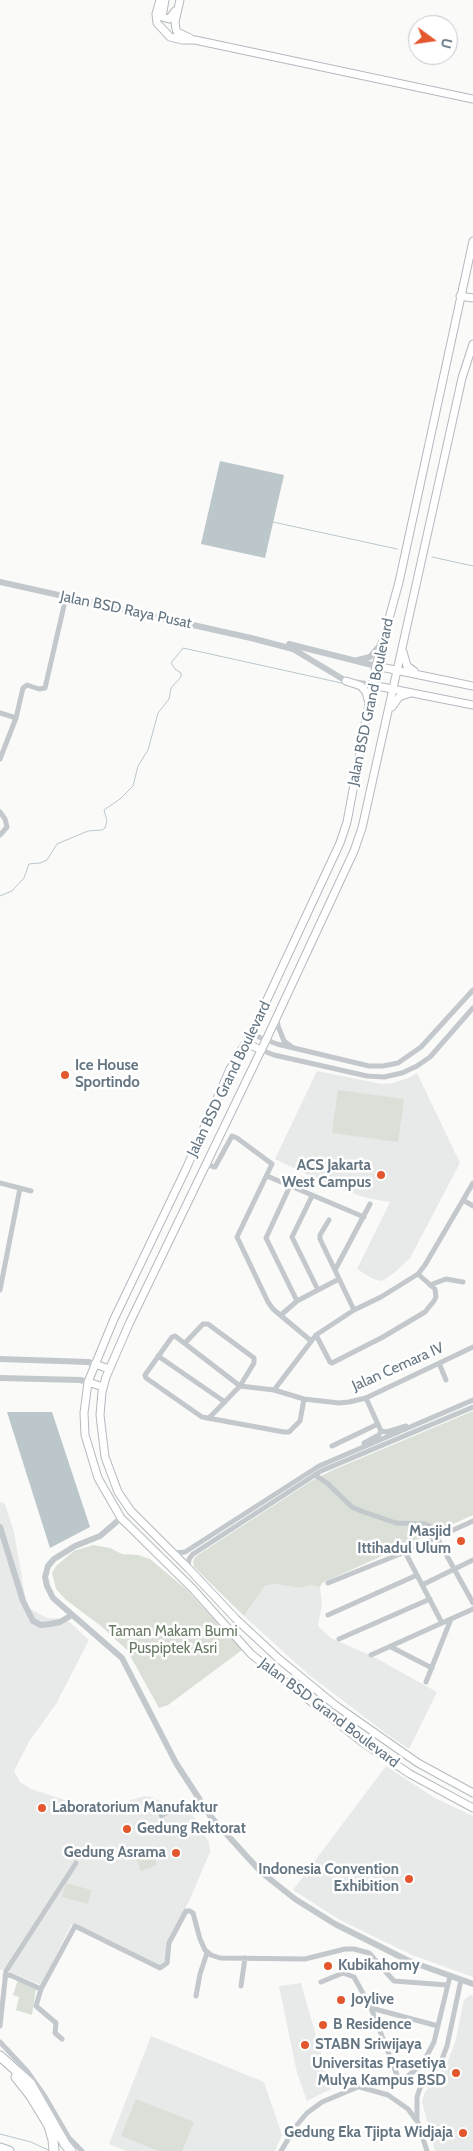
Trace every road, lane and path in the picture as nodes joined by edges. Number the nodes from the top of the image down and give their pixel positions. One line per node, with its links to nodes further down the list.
1 (160, 0): 4 (main road)
2 (165, 0): 3 (main road)
3 (179, 3): 4 (main road)
4 (196, 40): 5 (main road)
5 (471, 100)
6 (473, 241): 7 (main road, Jalan BSD Grand Boulevard)
7 (460, 296): 8 (main road); 13 (main road, Jalan BSD Grand Boulevard)
8 (473, 298)
9 (473, 344): 14 (main road, Jalan BSD Grand Boulevard)
10 (0, 582): 11 (street, Jalan BSD Raya Pusat)
11 (66, 597): 12 (street, Jalan BSD Raya Pusat); 28 (street)
12 (251, 638): 15 (street); 19 (street)
13 (382, 643): 15 (street); 16 (main road, Jalan BSD Grand Boulevard)
14 (402, 649): 17 (main road, Jalan BSD Grand Boulevard); 18 (main road)
15 (354, 661): 16 (street)
16 (376, 666): 17 (main road); 20 (main road, Jalan BSD Grand Boulevard)
17 (398, 669): 18 (main road); 22 (main road, Jalan BSD Grand Boulevard)
18 (417, 673): 21 (main road)
19 (346, 681): 20 (street); 25 (main road)
20 (372, 685): 22 (main road); 25 (main road, Jalan BSD Grand Boulevard)
21 (473, 686)
22 (394, 688): 23 (main road); 26 (main road, Jalan BSD Grand Boulevard)
23 (413, 692): 24 (main road); 26 (main road)
24 (473, 705)
25 (368, 708): 35 (main road, Jalan BSD Grand Boulevard)
26 (389, 711): 34 (main road, Jalan BSD Grand Boulevard)
27 (0, 713): 28 (street)
28 (16, 718): 29 (street)
29 (0, 760)
30 (0, 812): 31 (street)
31 (0, 835)
32 (473, 990): 38 (street)
33 (473, 1008): 39 (street)
34 (277, 1015): 36 (main road, Jalan BSD Grand Boulevard); 38 (street)
35 (250, 1034): 36 (street); 37 (main road, Jalan BSD Grand Boulevard)
36 (266, 1040): 38 (street); 39 (main road, Jalan BSD Grand Boulevard)
37 (246, 1043): 39 (main road); 69 (main road, Jalan BSD Grand Boulevard)
38 (293, 1048)
39 (261, 1050): 40 (main road, Jalan BSD Grand Boulevard)
40 (206, 1164): 41 (street); 71 (main road, Jalan BSD Grand Boulevard)
41 (266, 1176): 44 (street); 62 (street)
42 (0, 1183): 45 (street)
43 (473, 1183): 48 (street)
44 (290, 1186): 47 (street); 60 (street)
45 (20, 1188): 46 (street); 58 (street)
46 (31, 1191)
47 (312, 1196): 51 (street); 59 (street)
48 (463, 1200): 50 (street); 54 (street)
49 (370, 1204): 51 (street)
50 (473, 1206)
51 (364, 1216): 53 (street)
52 (329, 1220): 53 (street)
53 (335, 1270): 55 (street)
54 (418, 1274): 57 (street); 61 (street)
55 (339, 1279): 59 (street); 61 (street)
56 (463, 1282): 57 (street)
57 (430, 1285): 63 (street)
58 (0, 1290)
59 (318, 1290): 60 (street)
60 (297, 1301): 62 (street)
61 (354, 1310): 63 (street)
62 (281, 1315): 64 (street)
63 (316, 1335): 64 (street)
64 (310, 1340): 77 (street)
65 (185, 1343): 67 (street); 75 (street); 75 (street)
66 (473, 1346): 70 (street, Jalan Cemara IV)
67 (158, 1356): 81 (street); 83 (street)
68 (0, 1359): 69 (street)
69 (94, 1364): 71 (main road); 74 (main road, Jalan BSD Grand Boulevard)
70 (439, 1364): 73 (street); 78 (street, Jalan Cemara IV)
71 (108, 1370): 76 (main road, Jalan BSD Grand Boulevard)
72 (0, 1378): 74 (street)
73 (446, 1380)
74 (88, 1382): 76 (main road); 91 (main road, Jalan BSD Grand Boulevard)
75 (240, 1386): 77 (street, Jalan Cemara IV); 81 (street)
76 (103, 1387): 97 (main road, Jalan BSD Grand Boulevard)
77 (274, 1390): 79 (street, Jalan Cemara IV)
78 (366, 1398): 79 (street, Jalan Cemara IV); 84 (street)
79 (304, 1399): 83 (street)
80 (473, 1400): 85 (street)
81 (225, 1402): 83 (street)
82 (473, 1407): 89 (street)
83 (210, 1418)
84 (378, 1424): 86 (street); 87 (street)
85 (409, 1427): 86 (street); 88 (street)
86 (381, 1431): 88 (street)
87 (332, 1446)
88 (358, 1449): 90 (street)
89 (315, 1476): 90 (street); 95 (street)
90 (301, 1481): 97 (street); 99 (street)
91 (121, 1518): 108 (street); 117 (main road, Jalan BSD Grand Boulevard)
92 (471, 1522): 94 (street); 95 (street)
93 (0, 1526): 108 (street)
94 (473, 1529)
95 (437, 1538): 96 (street); 100 (street)
96 (405, 1552): 101 (street); 102 (street)
97 (173, 1553): 99 (main road, Jalan BSD Grand Boulevard)
98 (473, 1560): 100 (street)
99 (188, 1568): 116 (main road, Jalan BSD Grand Boulevard)
100 (455, 1569): 103 (street); 105 (street)
101 (417, 1575): 103 (street); 107 (street)
102 (328, 1583)
103 (422, 1585): 104 (street)
104 (430, 1599): 110 (street); 111 (street)
105 (473, 1603)
106 (473, 1609): 109 (street)
107 (328, 1614)
108 (72, 1615): 124 (street)
109 (451, 1619): 110 (street); 114 (street)
110 (442, 1624): 112 (street)
111 (339, 1639)
112 (391, 1647): 113 (street); 114 (street)
113 (371, 1655)
114 (432, 1668): 115 (street)
115 (426, 1682)
116 (418, 1763): 117 (main road); 118 (main road, Jalan BSD Grand Boulevard)
117 (410, 1774): 119 (main road, Jalan BSD Grand Boulevard)
118 (473, 1793)
119 (473, 1808)
120 (76, 1863): 123 (street)
121 (208, 1953): 122 (street); 130 (street); 131 (street)
122 (245, 1958): 128 (street); 129 (street)
123 (5, 1976): 130 (street); 133 (street)
124 (450, 1976): 125 (street); 128 (street)
125 (461, 1980): 127 (street); 141 (street)
126 (321, 1982): 132 (street)
127 (473, 1984)
128 (448, 1985): 134 (street)
129 (241, 1986)
130 (41, 1989): 135 (street)
131 (196, 1996)
132 (371, 2008): 134 (street); 139 (street)
133 (0, 2026)
134 (438, 2026): 139 (street)
135 (62, 2039)
136 (0, 2042): 146 (street)
137 (0, 2056): 145 (highway)
138 (0, 2063): 144 (highway)
139 (399, 2080): 140 (street)
140 (358, 2087): 141 (street); 147 (street)
141 (417, 2120): 148 (street)
142 (0, 2148): 143 (highway)
143 (10, 2151)
144 (54, 2151)
145 (71, 2151)
146 (82, 2151)
147 (281, 2151)
148 (426, 2151)

